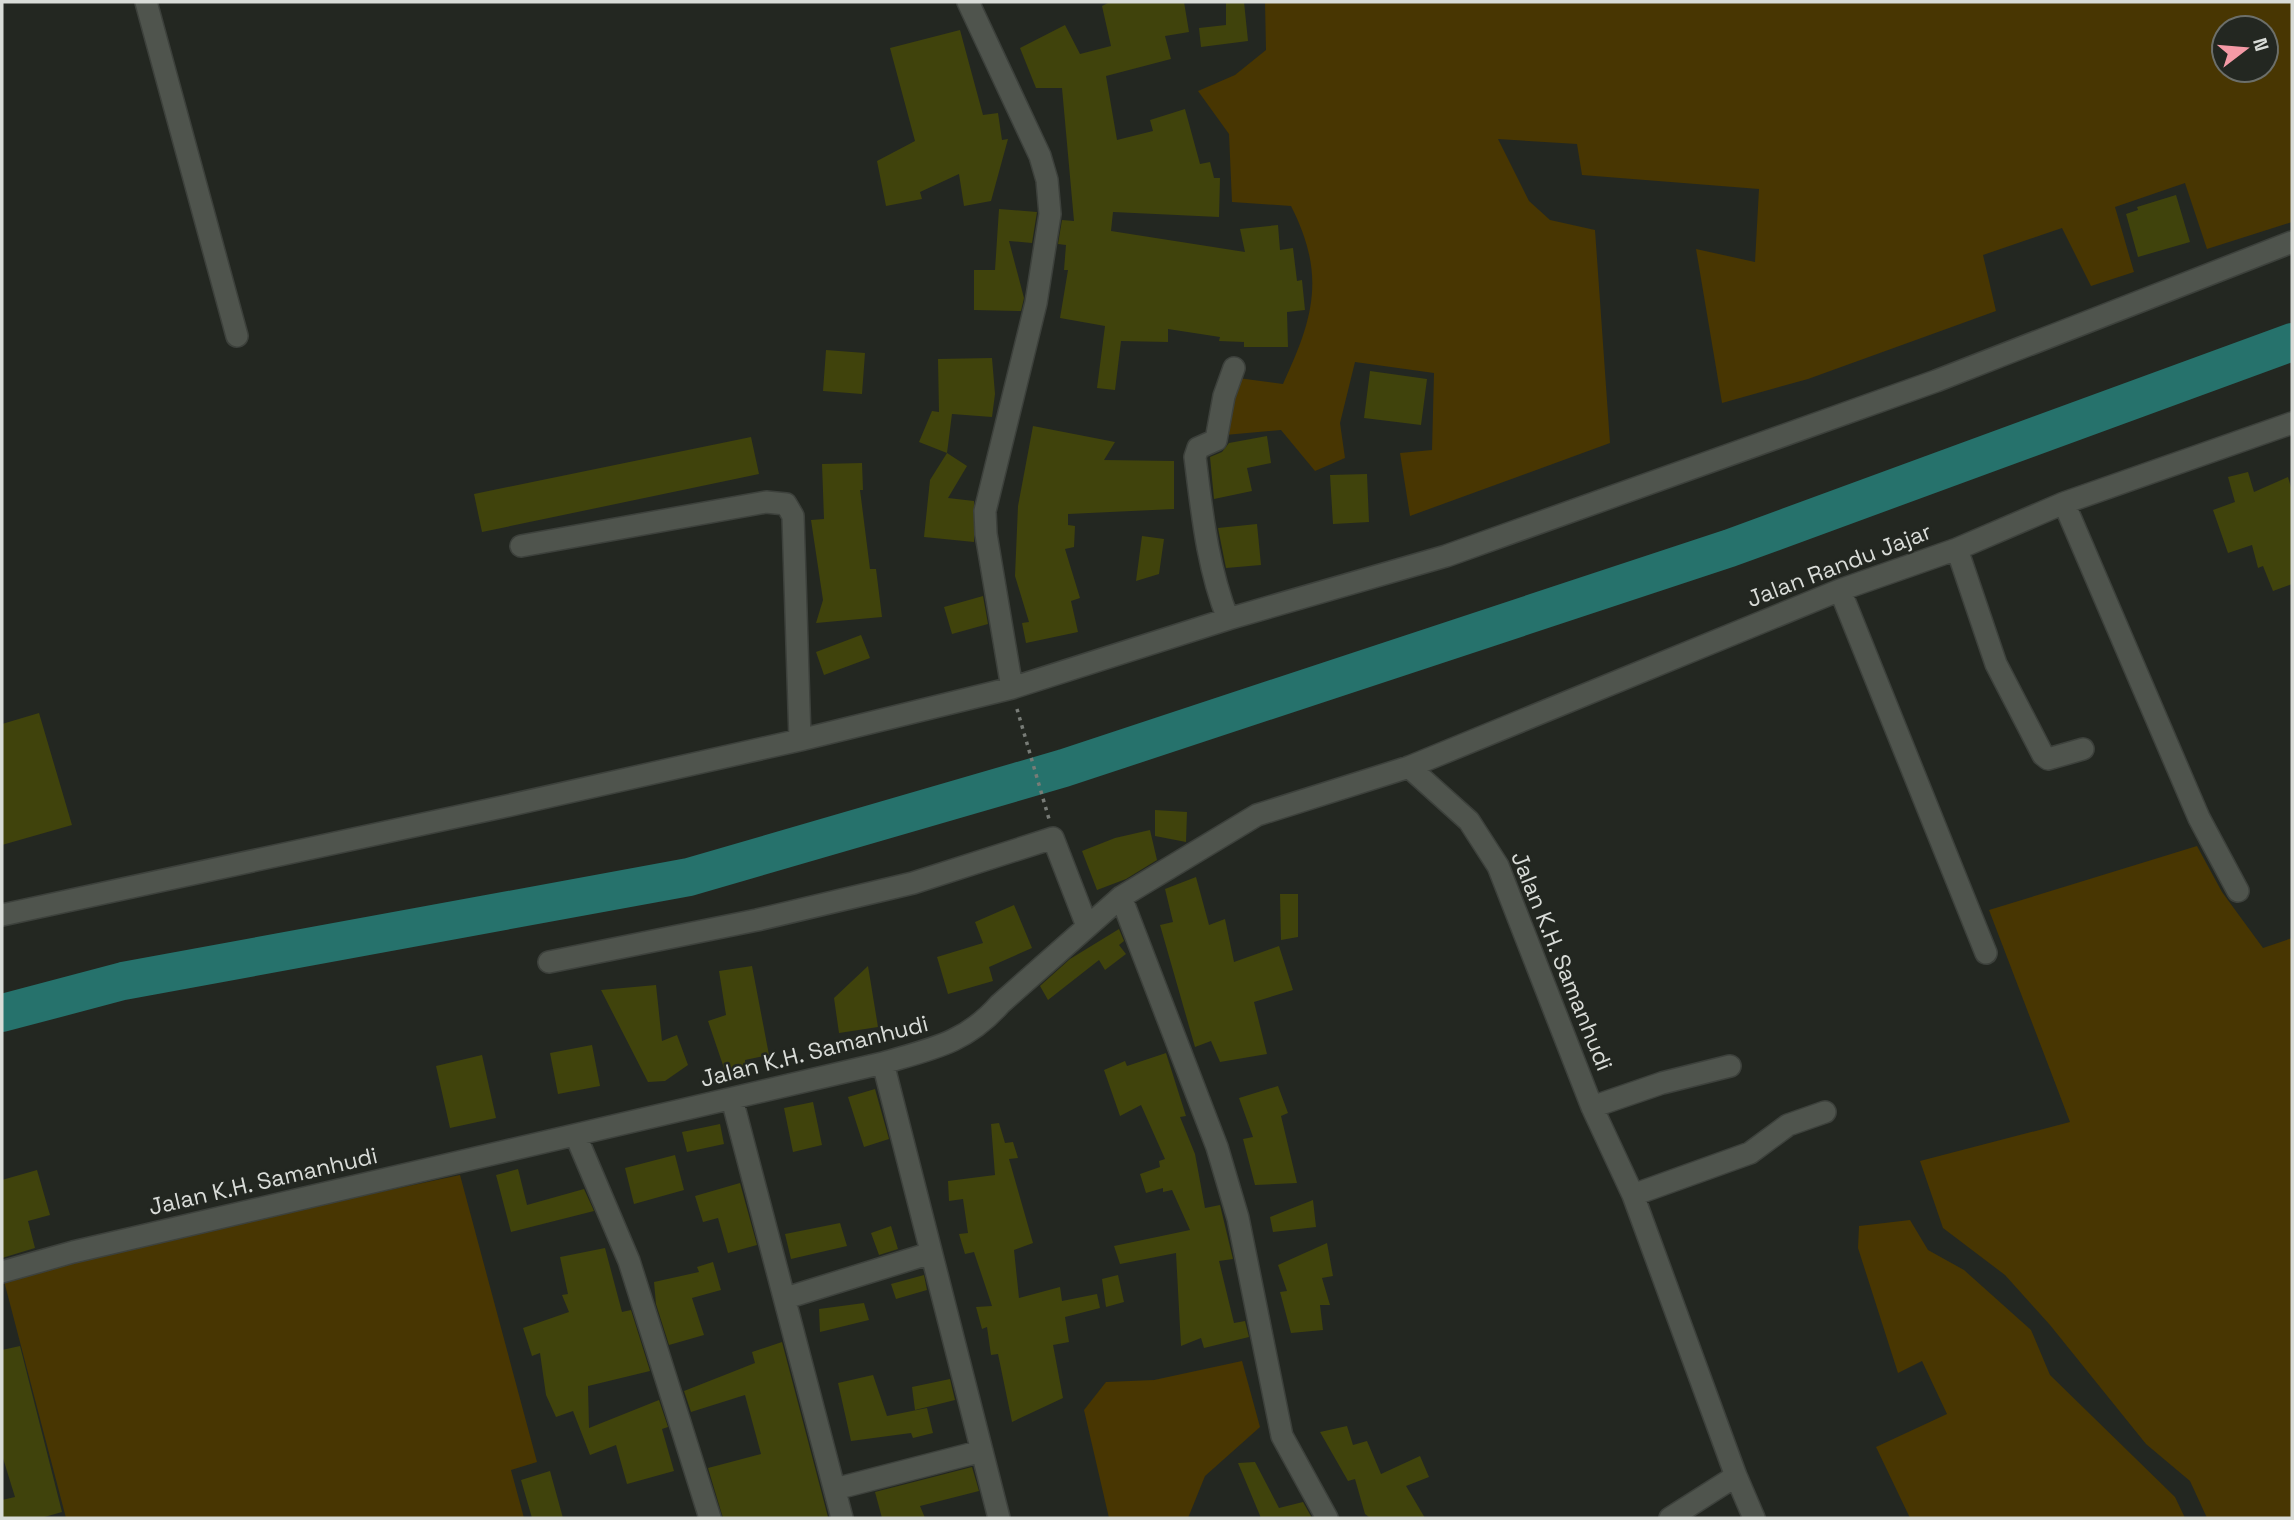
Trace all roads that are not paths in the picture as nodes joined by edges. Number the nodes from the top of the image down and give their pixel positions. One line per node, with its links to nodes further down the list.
1 (146, 2): 4 (street)
2 (968, 2): 12 (street)
3 (2292, 242): 11 (street)
4 (237, 336)
5 (1234, 368): 11 (street)
6 (2292, 425): 7 (street, Jalan Randu Jajar)
7 (2064, 503): 9 (street, Jalan Randu Jajar); 16 (street)
8 (521, 546): 13 (street)
9 (1962, 563): 10 (street, Jalan Randu Jajar); 14 (street)
10 (1840, 590): 15 (street, Jalan Randu Jajar); 20 (street)
11 (1228, 619): 12 (street)
12 (1012, 688): 13 (street)
13 (800, 740): 18 (street)
14 (2083, 749)
15 (1409, 767): 17 (street, Jalan K.H. Samanhudi); 25 (street, Jalan K.H. Samanhudi)
16 (2238, 891)
17 (1121, 897): 19 (street, Jalan K.H. Samanhudi); 38 (street)
18 (2, 915)
19 (1087, 926): 21 (street); 22 (street, Jalan K.H. Samanhudi)
20 (1986, 953)
21 (549, 962)
22 (883, 1063): 24 (street, Jalan K.H. Samanhudi); 29 (street)
23 (1730, 1066): 25 (street)
24 (732, 1099): 27 (street, Jalan K.H. Samanhudi); 31 (street)
25 (1592, 1107): 28 (street, Jalan K.H. Samanhudi)
26 (1825, 1112): 28 (street)
27 (576, 1136): 30 (street, Jalan K.H. Samanhudi); 35 (street)
28 (1633, 1195): 33 (street, Jalan K.H. Samanhudi)
29 (931, 1253): 31 (street); 32 (street)
30 (2, 1272)
31 (786, 1298): 34 (street)
32 (982, 1451): 34 (street); 37 (street)
33 (1736, 1476): 39 (street); 40 (street, Jalan K.H. Samanhudi)
34 (835, 1489): 36 (street)
35 (710, 1518)
36 (842, 1518)
37 (999, 1518)
38 (1327, 1518)
39 (1670, 1518)
40 (1754, 1518)

